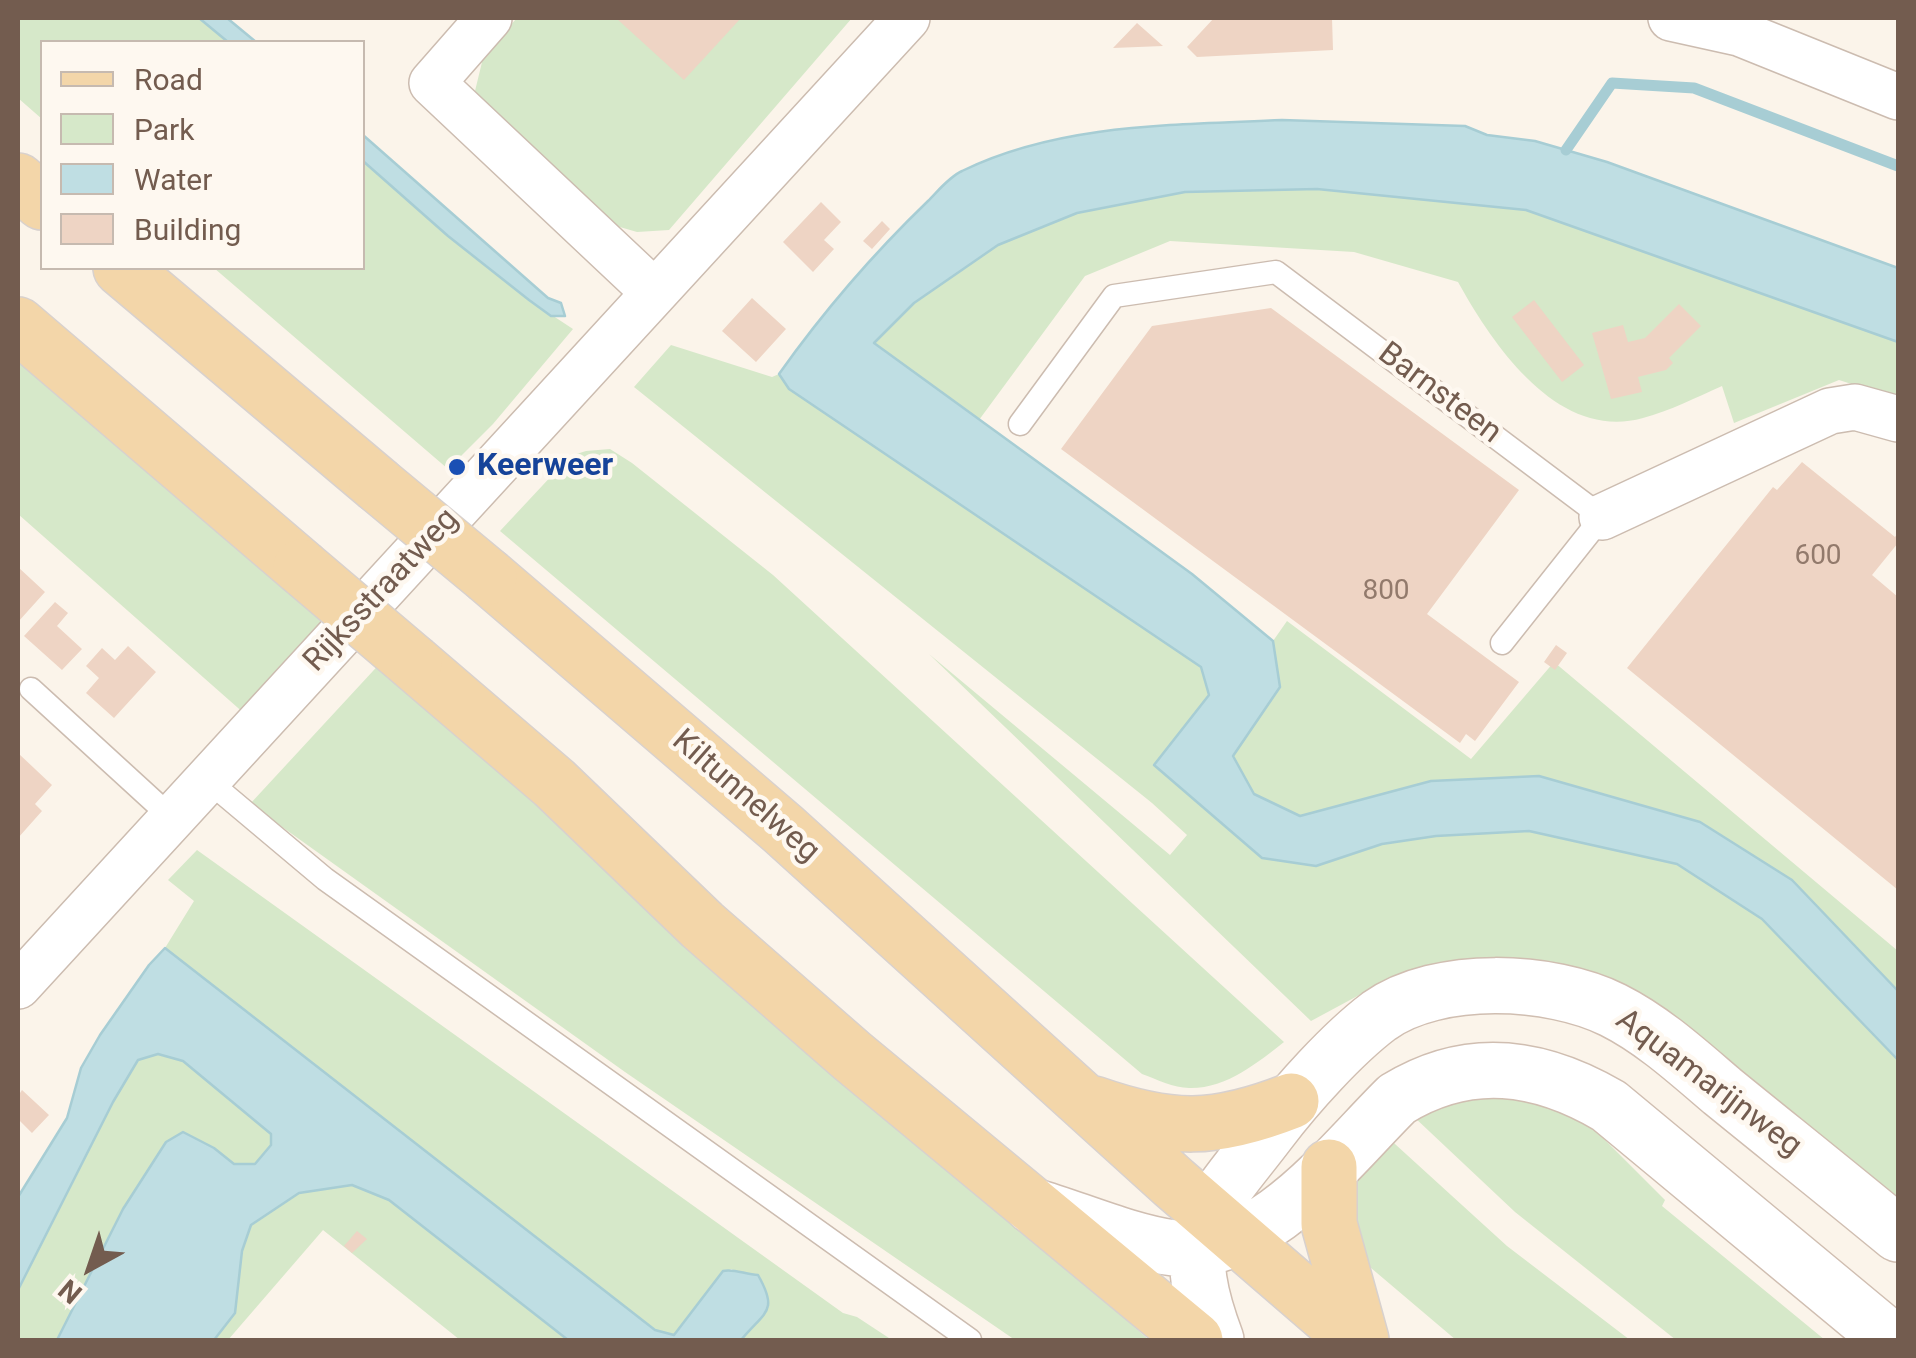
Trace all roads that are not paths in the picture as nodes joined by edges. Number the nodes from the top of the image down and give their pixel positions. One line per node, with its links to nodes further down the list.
1 (489, 18): 8 (street)
2 (907, 18): 8 (street, Rijksstraatweg)
3 (1671, 18): 4 (street)
4 (1898, 98)
5 (18, 181): 6 (main road)
6 (40, 200)
7 (123, 270): 18 (main road, Kiltunnelweg, bridge)
8 (654, 292): 15 (street, Rijksstraatweg)
9 (18, 325): 21 (main road, bridge)
10 (1898, 419): 12 (street)
11 (1020, 424): 12 (lane, Barnsteen)
12 (1602, 517): 13 (lane)
13 (1502, 643)
14 (31, 689): 16 (lane)
15 (206, 779): 16 (street, Rijksstraatweg); 24 (lane)
16 (172, 818): 17 (street, Rijksstraatweg)
17 (18, 986)
18 (1082, 1099): 19 (main road); 22 (main road, Kiltunnelweg)
19 (1291, 1102): 22 (street, Aquamarijnweg); 23 (street, Aquamarijnweg)
20 (1328, 1168): 22 (street); 27 (main road); 28 (street)
21 (1031, 1205): 22 (street); 25 (main road)
22 (1213, 1232): 26 (street); 27 (main road, Kiltunnelweg)
23 (1898, 1234)
24 (970, 1340)
25 (1195, 1340)
26 (1216, 1340)
27 (1358, 1340)
28 (1891, 1340)

